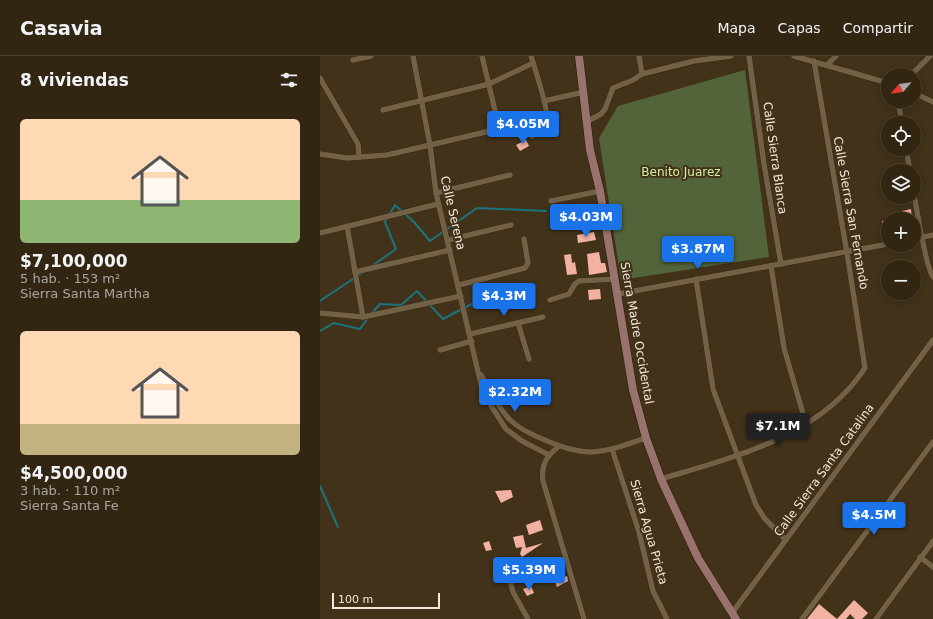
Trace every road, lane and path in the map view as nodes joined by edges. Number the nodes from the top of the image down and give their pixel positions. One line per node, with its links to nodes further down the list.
1 (371, 56): 13 (street)
2 (413, 56): 24 (street, Calle Serena)
3 (482, 56): 21 (street)
4 (531, 56): 15 (street)
5 (579, 56): 22 (street, Sierra Madre Occidental)
6 (639, 56): 18 (street)
7 (732, 56): 12 (street)
8 (749, 56): 49 (street, Calle Sierra Blanca)
9 (798, 56): 14 (street)
10 (836, 56): 16 (street)
11 (930, 56): 17 (street)
12 (694, 59): 18 (street)
13 (353, 60)
14 (814, 61): 16 (street); 48 (street, Calle Sierra San Fernando)
15 (533, 63): 21 (street); 25 (street)
16 (827, 65): 20 (street)
17 (918, 68)
18 (642, 74): 28 (street)
19 (320, 78): 32 (street)
20 (881, 81)
21 (489, 84): 24 (street); 30 (street)
22 (584, 92): 25 (street); 28 (street, Sierra Madre Occidental)
23 (921, 96): 26 (street)
24 (422, 100): 27 (street); 30 (street, Calle Serena)
25 (544, 101): 29 (street)
26 (932, 101)
27 (384, 110)
28 (588, 122): 34 (street, Sierra Madre Occidental)
29 (532, 136)
30 (430, 145): 32 (street); 35 (street, Calle Serena)
31 (320, 154): 32 (street)
32 (360, 157)
33 (510, 175): 35 (street)
34 (600, 191): 36 (street); 53 (street, Sierra Madre Occidental)
35 (436, 194): 37 (street, Calle Serena)
36 (551, 200)
37 (438, 204): 40 (street); 45 (street, Calle Serena)
38 (916, 204): 43 (street)
39 (511, 225): 45 (street)
40 (346, 226): 41 (street); 51 (street)
41 (320, 233)
42 (933, 235): 43 (street)
43 (923, 237): 52 (street)
44 (524, 239): 55 (street)
45 (448, 240): 47 (street, Calle Serena)
46 (881, 246): 48 (street)
47 (450, 250): 51 (street); 55 (street, Calle Serena)
48 (847, 253): 49 (street); 69 (street, Calle Sierra San Fernando)
49 (781, 264): 50 (street)
50 (771, 266): 54 (street); 69 (street)
51 (355, 272): 60 (street)
52 (933, 277)
53 (615, 279): 56 (street, Sierra Madre Occidental); 58 (street)
54 (696, 279): 56 (street); 75 (street)
55 (459, 285): 57 (street, Calle Serena)
56 (618, 294): 70 (street, Sierra Madre Occidental)
57 (461, 296): 60 (street); 63 (street, Calle Serena)
58 (550, 300)
59 (320, 313): 60 (street)
60 (363, 317)
61 (543, 317): 62 (street)
62 (518, 323): 63 (street); 67 (street)
63 (470, 334): 65 (street, Calle Serena)
64 (933, 340): 77 (street, Calle Sierra Santa Catalina)
65 (472, 342): 66 (street); 68 (street, Calle Serena)
66 (440, 350)
67 (529, 360)
68 (479, 373): 72 (street, Calle Serena); 74 (street, Calle Serena)
69 (806, 424): 75 (street)
70 (646, 438): 73 (street, Calle Serena); 76 (street, Sierra Madre Occidental)
71 (933, 442): 86 (street)
72 (558, 447): 73 (street, Calle Serena); 74 (street)
73 (612, 449): 85 (street, Sierra Agua Prieta)
74 (549, 455): 84 (street)
75 (737, 456): 76 (street); 77 (street)
76 (661, 479): 82 (street, Sierra Madre Occidental)
77 (786, 540): 82 (street, Calle Sierra Santa Catalina)
78 (933, 541): 79 (street)
79 (920, 557): 81 (street); 87 (street)
80 (505, 562): 83 (street)
81 (933, 567)
82 (734, 616)
83 (528, 619)
84 (584, 619)
85 (668, 619)
86 (802, 619)
87 (876, 619)

